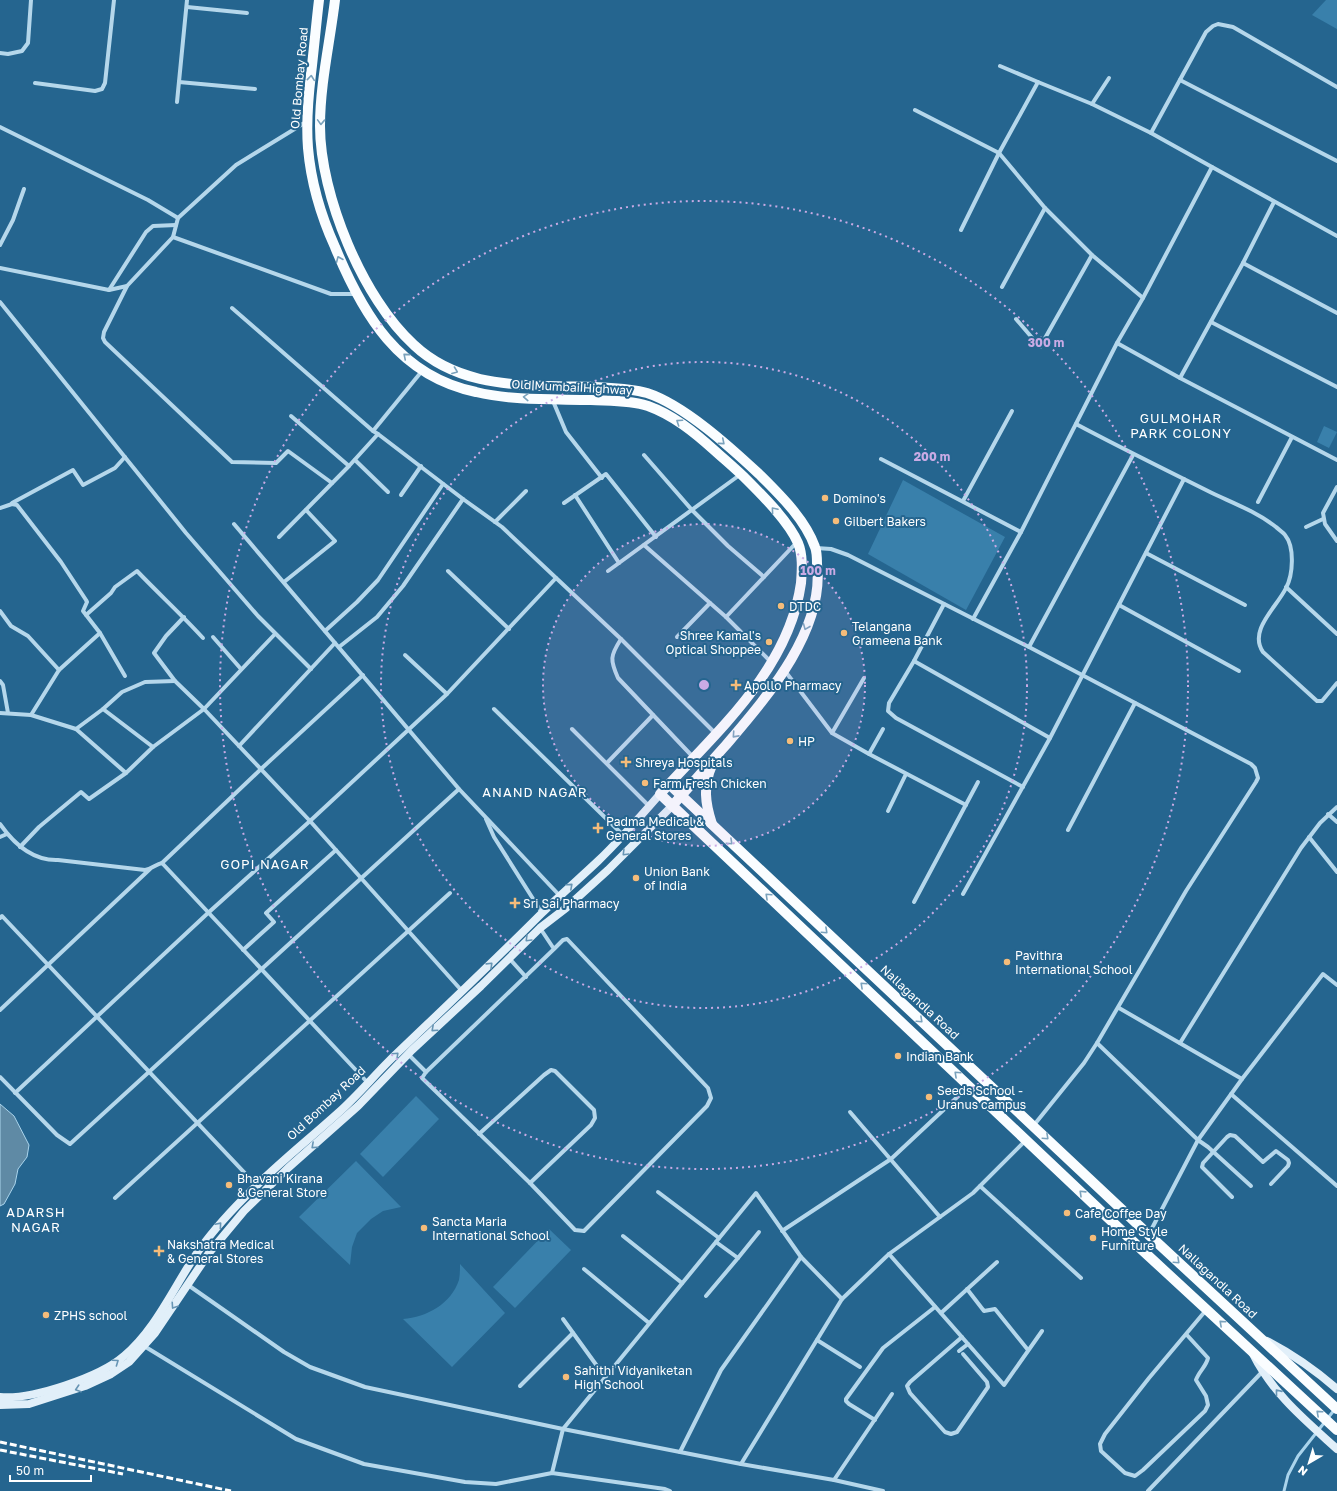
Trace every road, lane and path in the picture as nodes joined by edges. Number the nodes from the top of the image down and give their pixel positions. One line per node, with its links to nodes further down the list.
1 (32, 0): 8 (street)
2 (114, 0): 14 (street)
3 (187, 0): 6 (street)
4 (319, 0): 20 (main road, Old Bombay Road, one-way to 4)
5 (335, 0): 39 (main road, Old Bombay Road, one-way to 39)
6 (187, 7): 7 (street); 12 (street)
7 (247, 13)
8 (0, 53)
9 (1000, 66): 13 (street)
10 (1109, 78): 18 (street)
11 (1180, 80): 15 (street); 22 (street); 24 (street)
12 (179, 82): 16 (street); 17 (street)
13 (1038, 82): 18 (street); 23 (street)
14 (35, 83)
15 (1337, 87)
16 (255, 89)
17 (177, 102)
18 (1092, 104): 22 (street)
19 (915, 110): 23 (street)
20 (306, 121): 29 (street); 42 (main road, Old Bombay Road, one-way to 20)
21 (0, 127): 29 (street)
22 (1151, 133): 25 (street)
23 (999, 153): 28 (street); 31 (street)
24 (1337, 161)
25 (1212, 167): 27 (street); 43 (street)
26 (24, 189): 34 (street)
27 (1274, 202): 32 (street); 36 (street)
28 (1046, 208): 35 (street); 40 (street)
29 (178, 218): 30 (street)
30 (176, 224): 33 (street); 41 (street)
31 (961, 230)
32 (1337, 236)
33 (172, 237): 38 (street); 42 (street)
34 (0, 245)
35 (1092, 255): 43 (street); 47 (street)
36 (1243, 263): 46 (street); 48 (street)
37 (0, 268): 41 (street)
38 (127, 286): 41 (street); 71 (street)
39 (369, 286): 96 (main road, Old Mumbai Highway, one-way to 96)
40 (1002, 287)
41 (109, 290)
42 (356, 294): 50 (main road, Old Mumbai Highway, one-way to 42)
43 (1143, 298): 49 (street)
44 (0, 302): 62 (street)
45 (232, 308): 57 (street)
46 (1337, 313)
47 (1016, 319)
48 (1211, 322): 51 (street); 52 (street)
49 (1117, 342): 51 (street); 56 (street)
50 (423, 370): 53 (main road, Old Mumbai Highway, one-way to 50); 57 (street)
51 (1180, 378): 59 (street)
52 (1337, 387)
53 (552, 399): 68 (main road, Old Mumbai Highway, one-way to 53); 69 (street)
54 (1012, 411): 79 (street)
55 (290, 416): 66 (street)
56 (1076, 424): 61 (street); 90 (street)
57 (373, 431): 58 (street)
58 (378, 434): 64 (street); 67 (street)
59 (1292, 436): 65 (street); 80 (street)
60 (644, 455): 85 (street)
61 (1133, 455): 70 (street); 125 (street)
62 (125, 457): 82 (street); 117 (street)
63 (880, 459): 79 (street)
64 (355, 460): 66 (street); 75 (street)
65 (1337, 460)
66 (349, 466): 71 (street)
67 (421, 466): 72 (street); 76 (street)
68 (741, 473): 85 (street); 94 (main road, Old Mumbai Highway, one-way to 68)
69 (602, 478): 77 (street); 91 (street)
70 (1184, 479): 97 (street); 104 (street)
71 (332, 483): 84 (street)
72 (443, 484): 78 (street); 115 (street)
73 (1337, 487): 86 (street)
74 (526, 491): 87 (street)
75 (388, 492)
76 (401, 494)
77 (575, 495): 81 (street); 98 (street)
78 (463, 499): 87 (street); 124 (street)
79 (963, 501): 90 (street)
80 (1258, 502)
81 (564, 503)
82 (12, 504): 83 (street); 110 (street)
83 (0, 508)
84 (306, 510): 92 (street); 103 (street)
85 (692, 510): 91 (street); 101 (street)
86 (1323, 518): 89 (street); 93 (street)
87 (496, 522): 102 (street)
88 (234, 524): 103 (street)
89 (1306, 527)
90 (1021, 532): 113 (street)
91 (656, 536): 95 (street)
92 (279, 537)
93 (1337, 540)
94 (797, 541): 101 (street); 128 (main road, Old Bombay Road)
95 (644, 545): 98 (street); 105 (street)
96 (816, 548): 106 (street); 132 (main road, one-way to 132)
97 (1146, 553): 107 (street); 108 (street)
98 (619, 563): 100 (street)
99 (448, 571): 114 (street)
100 (608, 571)
101 (764, 577): 112 (street)
102 (556, 578): 114 (street); 122 (street)
103 (284, 582): 115 (street)
104 (1286, 587): 118 (street); 140 (street)
105 (710, 603): 112 (street); 120 (street)
106 (944, 604): 113 (street); 127 (street)
107 (1119, 605): 133 (street); 136 (street)
108 (1244, 605)
109 (0, 611): 131 (street)
110 (86, 615): 111 (street); 116 (street)
111 (184, 617): 121 (street); 138 (street)
112 (726, 618): 128 (street)
113 (973, 619): 125 (street)
114 (509, 629): 141 (street)
115 (325, 631): 123 (street)
116 (100, 633): 131 (street); 135 (street)
117 (275, 634): 129 (street); 130 (street)
118 (1337, 634)
119 (213, 637): 129 (street)
120 (677, 637)
121 (203, 638)
122 (621, 639): 149 (street); 154 (street)
123 (335, 643): 124 (street); 130 (street)
124 (339, 647): 134 (street)
125 (1029, 647): 136 (street)
126 (405, 655): 141 (street)
127 (914, 661): 156 (street); 168 (street)
128 (772, 663): 154 (main road, Old Bombay Road)
129 (241, 669): 144 (street)
130 (310, 669): 157 (street)
131 (59, 670): 148 (street)
132 (785, 671): 155 (street); 161 (main road, one-way to 161)
133 (1239, 671)
134 (363, 675): 153 (street); 163 (street)
135 (125, 676)
136 (1083, 676): 142 (street); 156 (street)
137 (864, 678): 155 (street)
138 (175, 680): 143 (street); 144 (street)
139 (0, 681): 147 (street)
140 (1337, 683)
141 (447, 694): 153 (street)
142 (1135, 703): 183 (street); 211 (street)
143 (103, 709): 150 (street); 158 (street)
144 (204, 709): 157 (street); 158 (street)
145 (494, 709): 185 (street)
146 (0, 713): 147 (street)
147 (8, 713): 148 (street)
148 (31, 714): 150 (street)
149 (653, 714): 160 (street); 162 (street)
150 (76, 729): 164 (street)
151 (572, 729): 162 (street)
152 (883, 729): 159 (street)
153 (409, 730): 169 (street); 179 (street)
154 (716, 733): 160 (main road, Old Bombay Road)
155 (832, 733): 159 (street)
156 (1050, 738): 168 (street)
157 (239, 746): 163 (street)
158 (153, 747): 164 (street)
159 (869, 754): 165 (street)
160 (693, 757): 167 (main road, Old Bombay Road)
161 (715, 758): 171 (main road); 182 (main road)
162 (607, 763): 173 (street)
163 (261, 769): 179 (street); 190 (street)
164 (126, 773): 188 (street)
165 (906, 774): 172 (street); 176 (street)
166 (978, 782): 172 (street)
167 (669, 784): 170 (main road, Old Bombay Road); 171 (main road, Nallagandla Road)
168 (1023, 787): 195 (street)
169 (459, 789): 178 (street); 193 (street)
170 (660, 794): 173 (main road, Old Bombay Road); 174 (main road)
171 (681, 796): 174 (main road); 182 (main road, Nallagandla Road)
172 (966, 805): 197 (street)
173 (649, 806): 185 (main road, Old Bombay Road)
174 (672, 806): 201 (main road, Old Bombay Road, one-way to 201); 223 (main road, one-way to 174)
175 (1337, 807): 177 (street)
176 (888, 811)
177 (1328, 814): 180 (street); 187 (street)
178 (485, 816): 196 (street); 199 (street)
179 (310, 821): 189 (street); 198 (street)
180 (1337, 822)
181 (0, 824): 184 (street)
182 (713, 826): 228 (main road, Nallagandla Road, one-way to 228)
183 (1068, 830)
184 (6, 834): 186 (street); 188 (street)
185 (624, 835): 196 (main road, Old Bombay Road, one-way to 185)
186 (0, 837)
187 (1309, 837): 192 (street); 216 (street)
188 (20, 847): 191 (street)
189 (336, 850): 193 (street); 204 (street)
190 (162, 863): 191 (street); 198 (street)
191 (150, 869): 206 (street)
192 (1337, 872)
193 (361, 878): 202 (street); 207 (street)
194 (450, 893): 202 (street)
195 (963, 894)
196 (560, 896): 199 (main road, Old Bombay Road)
197 (914, 902)
198 (208, 913): 204 (street); 213 (street)
199 (542, 913): 210 (main road, Old Bombay Road, one-way to 199)
200 (0, 918): 206 (street)
201 (540, 928): 203 (street); 205 (main road, Old Bombay Road, one-way to 205)
202 (409, 930): 210 (street); 214 (street)
203 (554, 949): 208 (street); 234 (street)
204 (243, 950): 207 (street)
205 (509, 958): 208 (street); 217 (main road, Old Bombay Road, one-way to 217)
206 (48, 965): 212 (street); 213 (street)
207 (261, 969): 214 (street); 218 (street)
208 (526, 977): 219 (street)
209 (1337, 985): 221 (street)
210 (463, 991): 222 (main road, Old Bombay Road, one-way to 210)
211 (1119, 1008): 215 (street); 216 (street)
212 (0, 1010)
213 (97, 1017): 218 (street); 224 (street)
214 (310, 1021): 222 (street); 227 (street)
215 (1098, 1043): 228 (street); 231 (street)
216 (1180, 1043): 221 (street)
217 (408, 1054): 219 (street); 256 (main road, Old Bombay Road, one-way to 256)
218 (149, 1072): 224 (street); 227 (street)
219 (426, 1072): 229 (street)
220 (0, 1078): 224 (street)
221 (1242, 1079): 225 (street)
222 (368, 1082): 236 (main road, Old Bombay Road)
223 (970, 1086): 230 (main road); 233 (street)
224 (15, 1093)
225 (1231, 1094): 231 (street); 239 (street)
226 (850, 1112): 233 (street)
227 (197, 1124): 236 (street); 242 (street)
228 (1033, 1125): 246 (main road, Nallagandla Road, one-way to 246)
229 (479, 1134): 234 (street); 234 (street)
230 (1027, 1140): 237 (street); 261 (main road, one-way to 230)
231 (1198, 1140): 232 (street); 246 (street)
232 (1213, 1152): 235 (street); 238 (street); 241 (street)
233 (891, 1159): 243 (street); 244 (street)
234 (530, 1183)
235 (1271, 1184)
236 (256, 1185): 283 (main road, Old Bombay Road, one-way to 236)
237 (980, 1186): 243 (street); 254 (street)
238 (1251, 1186)
239 (1337, 1186)
240 (658, 1192): 248 (street)
241 (1232, 1197)
242 (114, 1198)
243 (940, 1217): 249 (street)
244 (782, 1231): 248 (street); 250 (street)
245 (759, 1232): 251 (street)
246 (1149, 1235): 268 (main road, Nallagandla Road, one-way to 268)
247 (623, 1236): 255 (street)
248 (718, 1240): 251 (street); 255 (street)
249 (889, 1254): 259 (street); 260 (street)
250 (801, 1257): 259 (street); 290 (street)
251 (738, 1258): 258 (street)
252 (997, 1262): 257 (street)
253 (584, 1269): 264 (street)
254 (1081, 1278)
255 (682, 1283): 264 (street)
256 (188, 1285): 272 (main road, Old Bombay Road, one-way to 272); 287 (street)
257 (967, 1289): 262 (street); 274 (street)
258 (706, 1296)
259 (842, 1299): 270 (street)
260 (935, 1307): 262 (street); 286 (street)
261 (1207, 1309): 267 (street); 273 (main road, one-way to 261)
262 (941, 1313): 269 (street)
263 (563, 1319): 266 (street)
264 (649, 1323): 279 (street)
265 (1042, 1330): 274 (street)
266 (573, 1333): 279 (street); 280 (street)
267 (1186, 1334): 267 (street)
268 (1260, 1337): 281 (main road); 285 (main road, Nallagandla Road)
269 (962, 1338): 271 (street); 276 (street)
270 (817, 1340): 277 (street); 291 (street)
271 (968, 1344): 274 (street); 275 (street)
272 (144, 1346): 284 (main road, Old Bombay Road, one-way to 284); 292 (street)
273 (1251, 1349): 278 (main road); 288 (main road, one-way to 273)
274 (1028, 1350)
275 (959, 1351)
276 (964, 1354)
277 (860, 1367)
278 (1262, 1372): 289 (main road, one-way to 278); 296 (street)
279 (605, 1377): 287 (street)
280 (520, 1386)
281 (1336, 1388)
282 (892, 1394): 286 (street)
283 (0, 1397)
284 (0, 1405)
285 (1337, 1409)
286 (875, 1420): 293 (street)
287 (563, 1429): 290 (street); 292 (street)
288 (1337, 1430)
289 (1337, 1449)
290 (680, 1452): 291 (street)
291 (741, 1464): 293 (street)
292 (552, 1473): 294 (street)
293 (834, 1480): 295 (street)
294 (670, 1491)
295 (883, 1491)
296 (1148, 1491)

